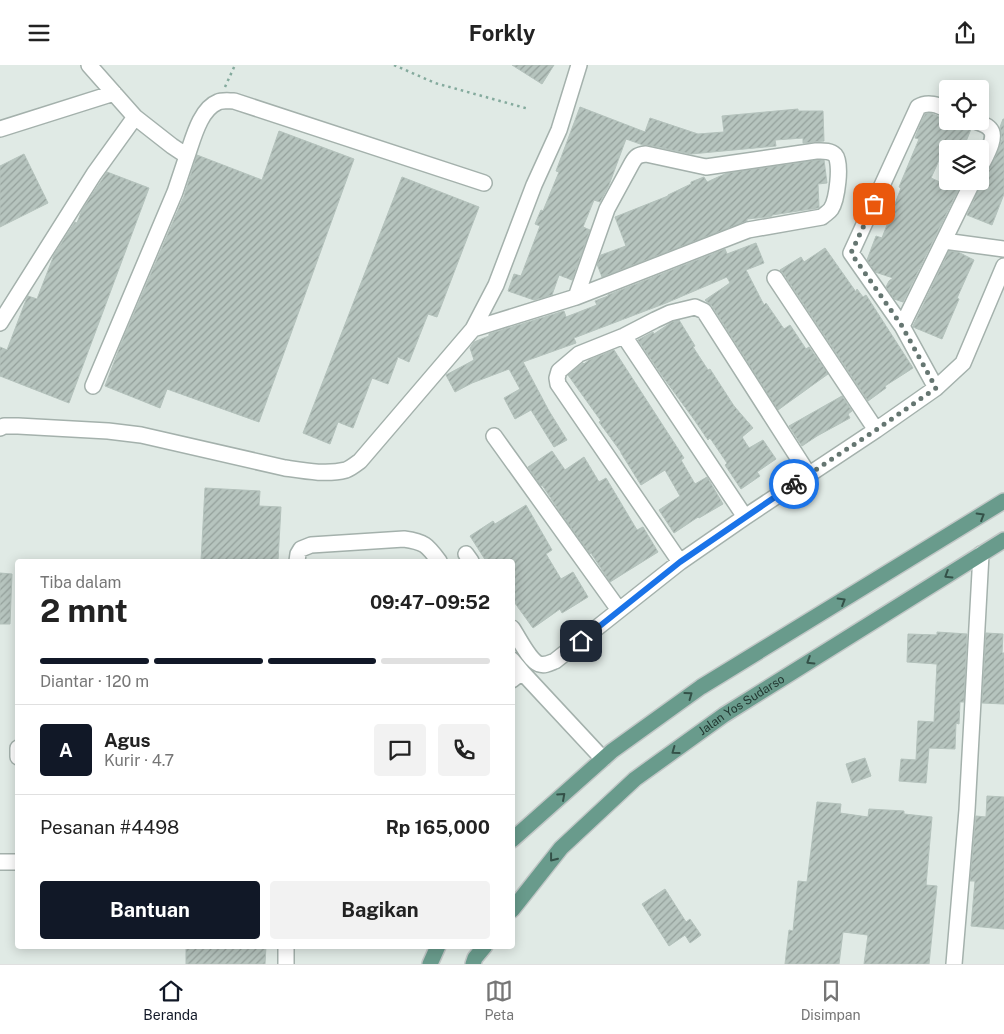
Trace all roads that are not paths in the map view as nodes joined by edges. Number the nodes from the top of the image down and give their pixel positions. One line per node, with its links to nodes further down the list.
1 (89, 65): 3 (street)
2 (579, 65): 19 (street)
3 (114, 93): 5 (street); 7 (street)
4 (939, 106): 18 (street)
5 (135, 117): 9 (street); 17 (street)
6 (989, 128): 8 (street)
7 (0, 129)
8 (989, 148)
9 (187, 156): 10 (street); 21 (street)
10 (484, 183)
11 (969, 190): 12 (street)
12 (944, 241): 13 (street); 18 (street)
13 (1004, 249)
14 (1004, 266): 22 (street)
15 (775, 278): 24 (street)
16 (576, 297): 16 (street); 19 (street)
17 (0, 323)
18 (902, 326): 22 (street)
19 (474, 329): 23 (street)
20 (624, 336): 26 (street); 28 (street); 33 (street)
21 (93, 386)
22 (936, 388): 24 (street)
23 (0, 428)
24 (876, 430): 26 (street)
25 (494, 436): 34 (street)
26 (809, 475): 28 (street)
27 (1004, 501): 37 (main road, one-way to 27)
28 (745, 517): 33 (street)
29 (1004, 540): 30 (main road, Jalan Yos Sudarso)
30 (981, 554): 41 (main road, Jalan Yos Sudarso, one-way to 41); 48 (street)
31 (297, 559): 32 (street)
32 (437, 559)
33 (680, 562): 34 (street)
34 (619, 610): 35 (street)
35 (515, 633)
36 (516, 671): 37 (street)
37 (604, 759): 38 (main road, one-way to 37)
38 (515, 837)
39 (0, 862): 40 (street)
40 (15, 862)
41 (515, 907)
42 (286, 949): 45 (street)
43 (437, 949): 46 (main road)
44 (482, 949): 47 (main road)
45 (286, 964)
46 (430, 964)
47 (473, 964)
48 (954, 964)

